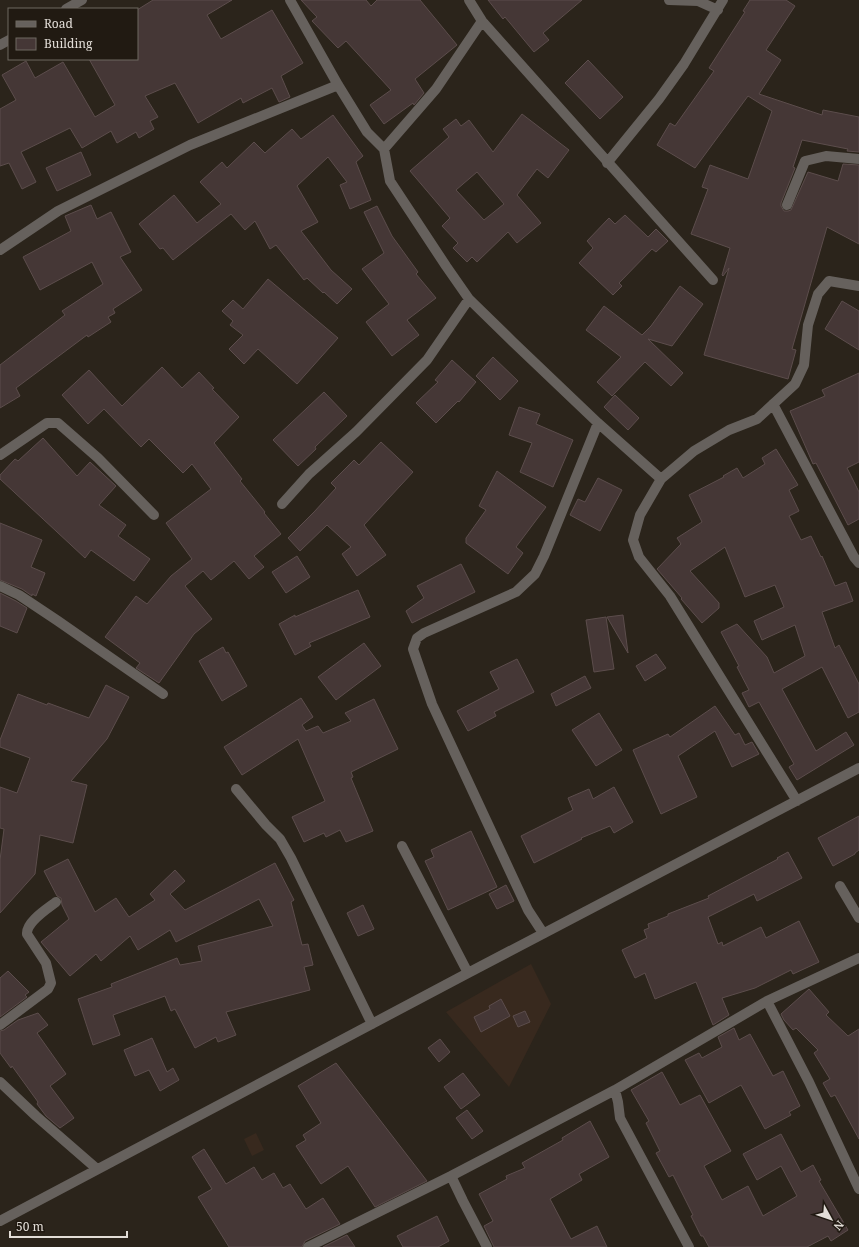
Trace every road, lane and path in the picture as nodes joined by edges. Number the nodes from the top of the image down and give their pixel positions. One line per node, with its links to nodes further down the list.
1 (82, 0): 6 (street)
2 (290, 0): 9 (street)
3 (469, 0): 8 (street)
4 (669, 0): 7 (street)
5 (723, 0): 7 (street)
6 (68, 8)
7 (718, 10): 12 (street)
8 (482, 21): 10 (street); 12 (street)
9 (338, 84): 10 (street); 14 (street)
10 (384, 149): 17 (street)
11 (859, 159): 13 (street)
12 (607, 163): 15 (street)
13 (787, 205)
14 (0, 250)
15 (712, 280)
16 (859, 286): 18 (street)
17 (469, 299): 19 (street); 22 (street)
18 (773, 404): 21 (street); 24 (street)
19 (598, 423): 21 (street); 34 (street)
20 (0, 455): 23 (street)
21 (661, 479): 29 (street)
22 (282, 504)
23 (154, 515)
24 (859, 563)
25 (0, 586): 26 (street)
26 (163, 694)
27 (859, 768): 29 (street)
28 (236, 789): 38 (street)
29 (797, 801): 34 (street)
30 (402, 846): 36 (street)
31 (840, 886): 33 (street)
32 (56, 902): 39 (street)
33 (859, 918)
34 (543, 934): 36 (street)
35 (859, 958): 37 (street)
36 (468, 973): 38 (street)
37 (767, 1001): 41 (street); 44 (street)
38 (372, 1024): 42 (street)
39 (0, 1025)
40 (0, 1082): 42 (street)
41 (615, 1090): 43 (street); 48 (street)
42 (98, 1169): 45 (street)
43 (452, 1176): 46 (street); 47 (street)
44 (859, 1189)
45 (0, 1221)
46 (308, 1247)
47 (487, 1247)
48 (689, 1247)

